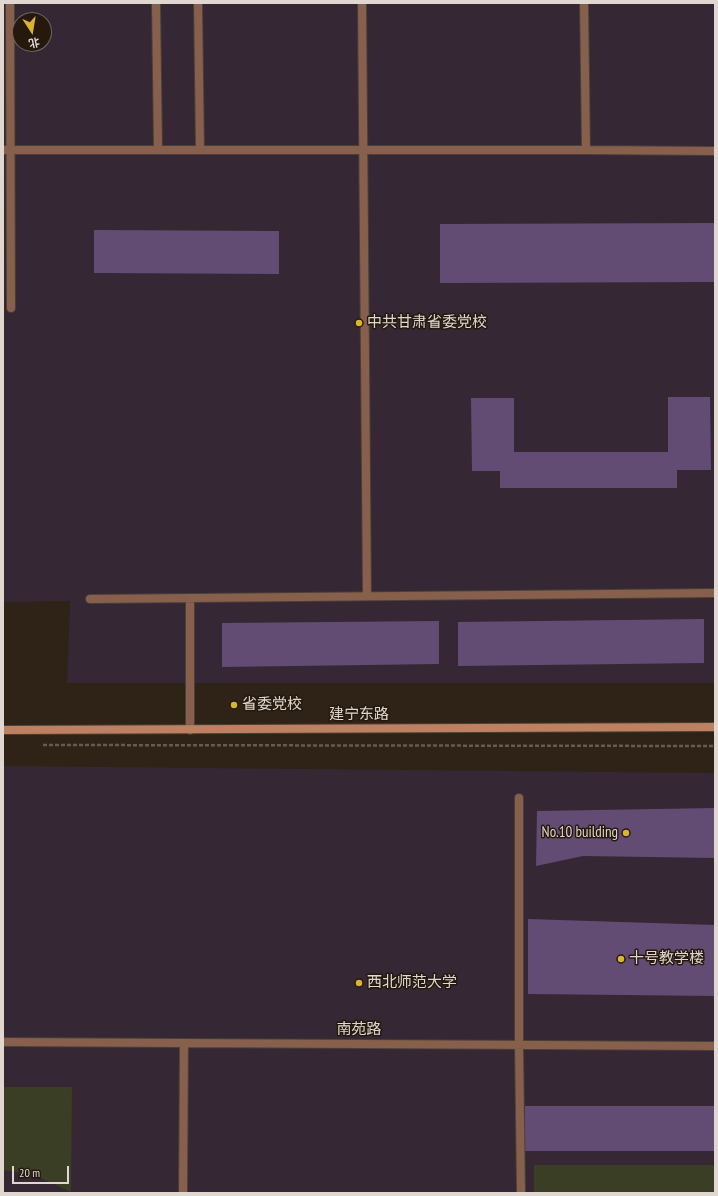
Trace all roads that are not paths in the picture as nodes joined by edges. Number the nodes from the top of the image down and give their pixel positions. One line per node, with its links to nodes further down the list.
1 (10, 3): 6 (street)
2 (156, 3): 7 (street)
3 (198, 3): 8 (street)
4 (362, 3): 9 (street)
5 (584, 3): 10 (street)
6 (7, 150): 7 (street); 12 (street)
7 (158, 150): 8 (street)
8 (200, 150): 9 (street)
9 (363, 150): 10 (street); 14 (street)
10 (586, 150): 11 (street)
11 (715, 151)
12 (11, 308)
13 (715, 593): 14 (street)
14 (367, 596): 15 (street)
15 (190, 598): 16 (street); 19 (street)
16 (90, 599)
17 (715, 727): 19 (main road, 建宁东路)
18 (3, 730): 19 (main road, 建宁东路)
19 (190, 730)
20 (519, 798): 23 (street)
21 (3, 1042): 22 (street, 南苑路)
22 (184, 1043): 23 (street, 南苑路); 25 (street)
23 (519, 1045): 24 (street, 南苑路); 26 (street)
24 (715, 1046)
25 (183, 1193)
26 (521, 1193)

